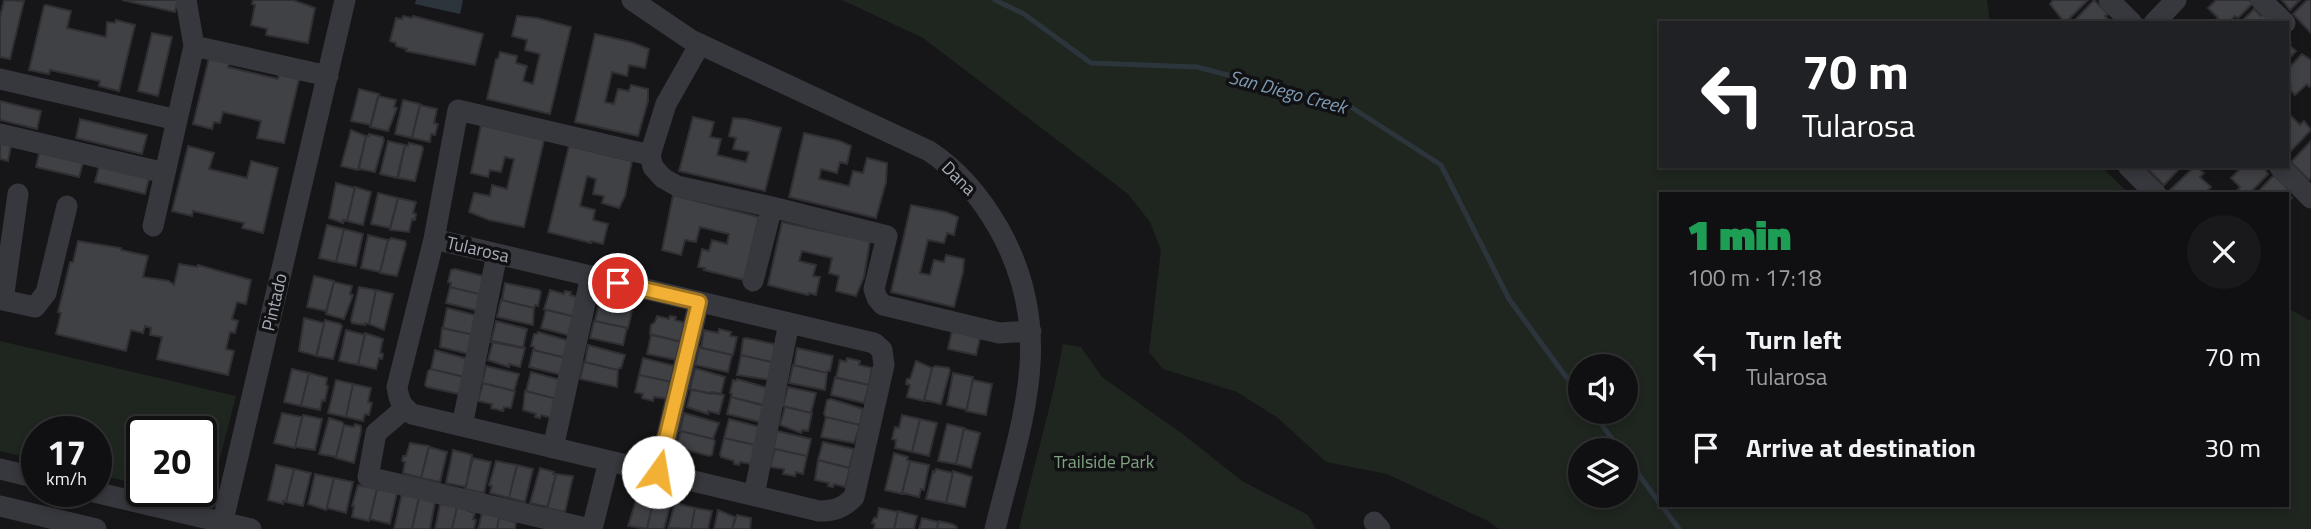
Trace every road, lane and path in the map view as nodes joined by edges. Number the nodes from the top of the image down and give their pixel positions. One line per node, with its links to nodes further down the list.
1 (186, 0): 11 (street)
2 (345, 0): 12 (street, Pintado)
3 (632, 0): 10 (street, Dana)
4 (2109, 0): 7 (street)
5 (2176, 0): 8 (street)
6 (2262, 0): 9 (street)
7 (2130, 21)
8 (2156, 21)
9 (2284, 21)
10 (700, 44): 16 (street); 32 (street, Dana)
11 (194, 46): 12 (street); 14 (street)
12 (328, 76): 44 (street, Pintado)
13 (0, 79): 14 (street)
14 (177, 120): 19 (street)
15 (0, 134): 19 (street)
16 (650, 155): 24 (street); 26 (street)
17 (2130, 168): 20 (street)
18 (2281, 168): 22 (street)
19 (165, 173): 25 (street)
20 (2154, 192)
21 (18, 194): 23 (street)
22 (2311, 198)
23 (67, 206)
24 (772, 206): 29 (street); 32 (street)
25 (153, 226)
26 (434, 239): 27 (street, Tularosa); 33 (street, Tularosa)
27 (497, 254): 28 (street, Tularosa); 34 (street)
28 (591, 276): 30 (street, Tularosa); 35 (street)
29 (753, 281)
30 (699, 302): 31 (street, Tularosa); 38 (street)
31 (789, 323): 40 (street); 43 (street, Tularosa)
32 (1031, 331): 49 (street, Dana)
33 (404, 409): 34 (street); 47 (street)
34 (462, 426): 35 (street)
35 (553, 448): 36 (street)
36 (609, 461): 38 (street); 47 (street)
37 (0, 469): 39 (street)
38 (658, 472): 40 (street)
39 (21, 474)
40 (754, 495): 43 (street)
41 (112, 497): 44 (street)
42 (0, 506): 45 (street)
43 (838, 509): 48 (street)
44 (222, 526): 46 (street)
45 (96, 529)
46 (251, 529)
47 (591, 529)
48 (845, 529)
49 (995, 529)

